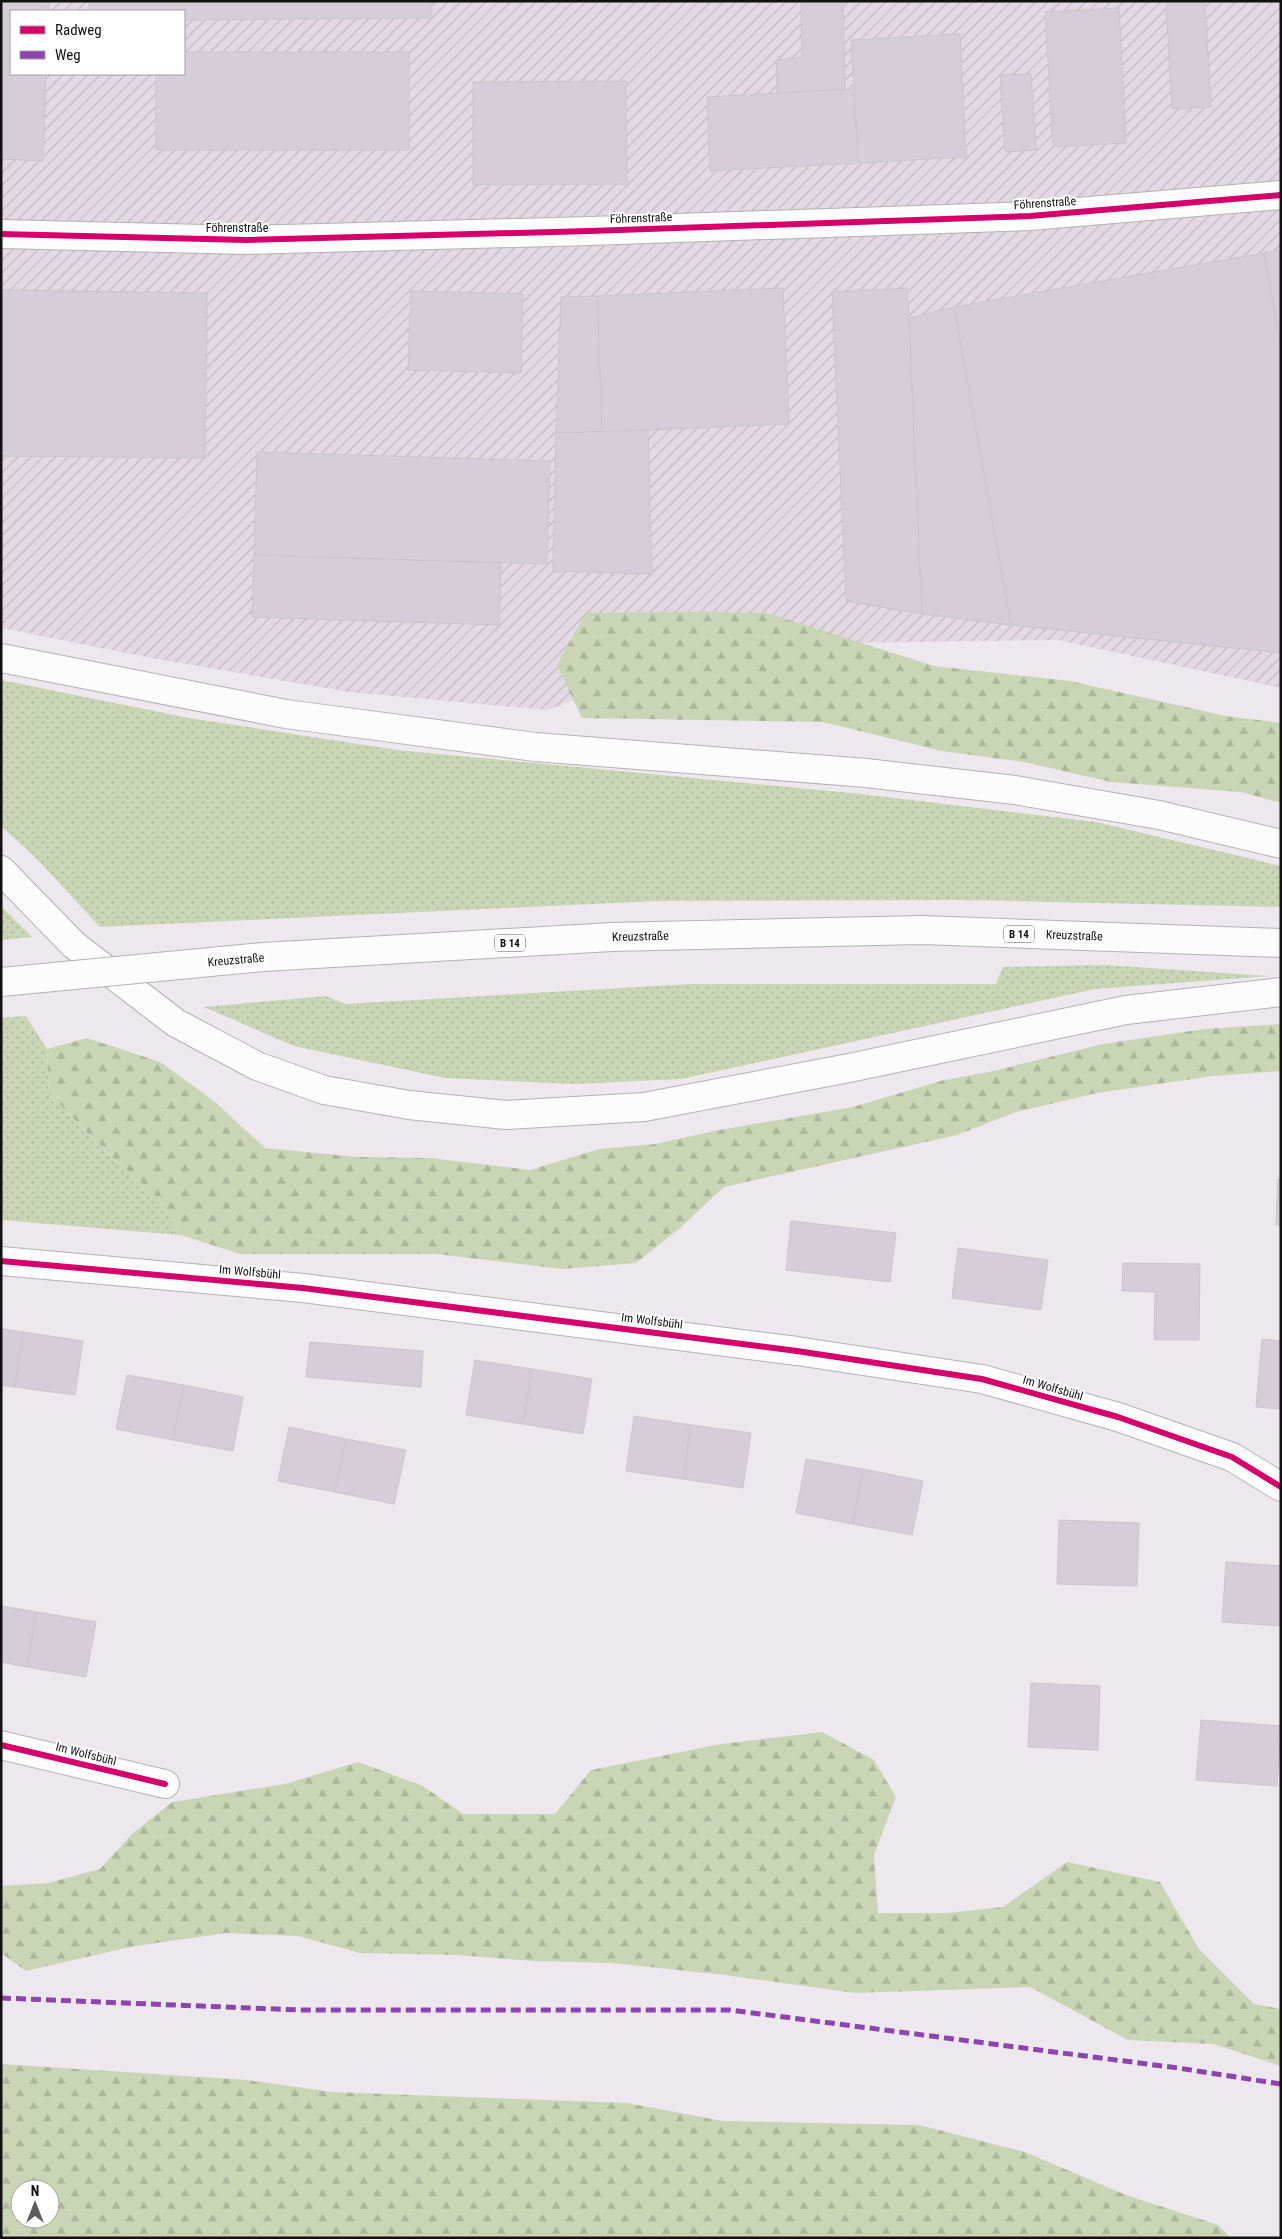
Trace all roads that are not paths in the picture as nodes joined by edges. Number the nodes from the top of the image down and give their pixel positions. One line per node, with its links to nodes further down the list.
1 (1281, 195): 2 (main road, Föhrenstraße)
2 (1, 234)
3 (1, 658): 4 (main road)
4 (1281, 844)
5 (1, 870): 8 (main road)
6 (1281, 943): 7 (main road, Kreuzstraße / B 14, bridge)
7 (1, 982)
8 (1281, 992)
9 (1, 1261): 10 (main road, Im Wolfsbühl)
10 (1281, 1487)
11 (1, 1744): 12 (main road, Im Wolfsbühl)
12 (165, 1784)

